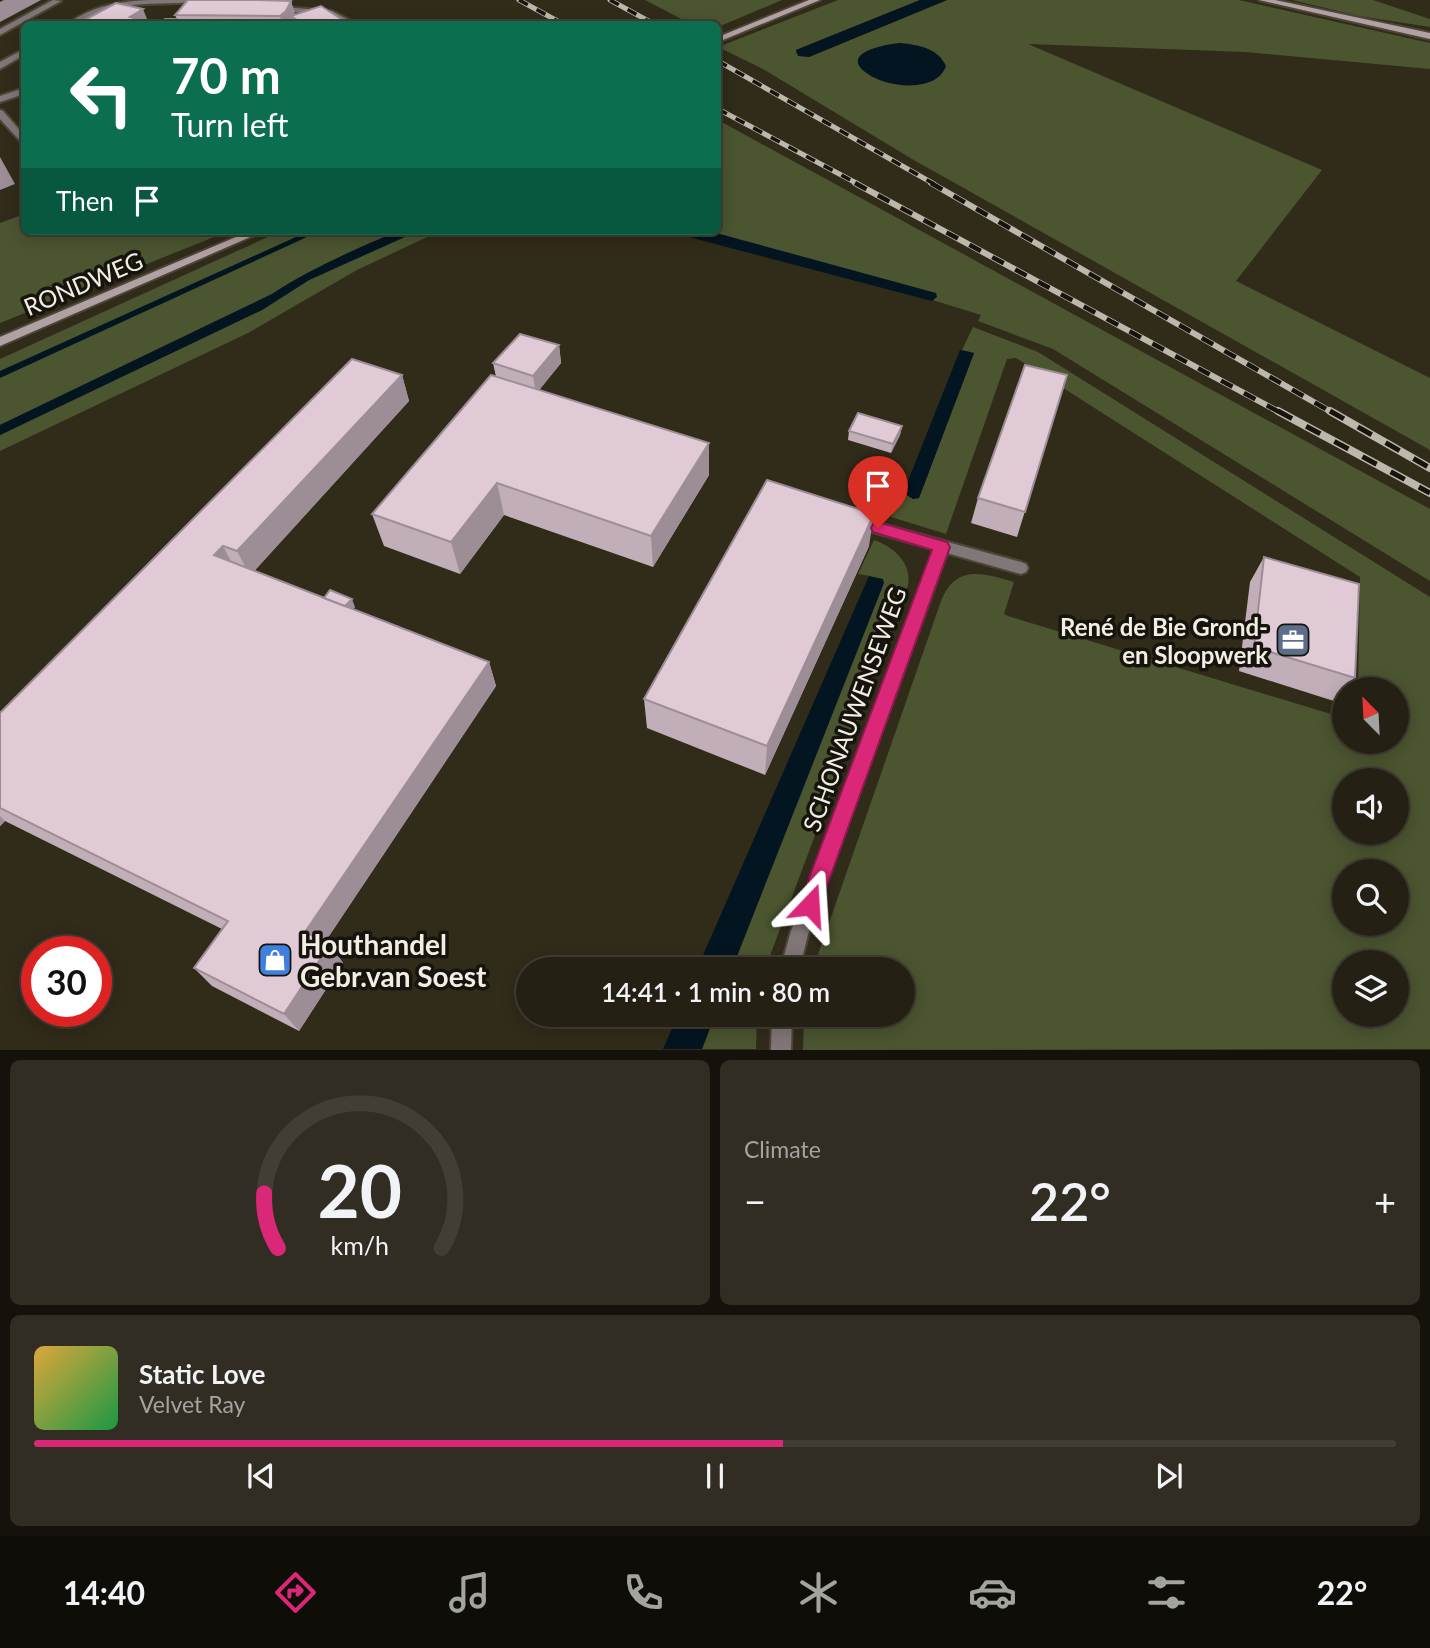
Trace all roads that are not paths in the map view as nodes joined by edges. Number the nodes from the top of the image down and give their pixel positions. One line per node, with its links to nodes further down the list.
1 (816, 0): 10 (main road)
2 (1263, 0): 9 (main road)
3 (57, 1): 8 (street)
4 (200, 1): 6 (street)
5 (265, 8): 7 (street)
6 (78, 21)
7 (347, 21)
8 (0, 32)
9 (1430, 36)
10 (721, 39)
11 (21, 54): 12 (street)
12 (2, 63)
13 (21, 92): 14 (street)
14 (0, 99)
15 (0, 113): 16 (street)
16 (21, 137)
17 (250, 235): 18 (main road, RONDWEG)
18 (0, 342)
19 (878, 528): 20 (street)
20 (942, 547): 21 (street); 22 (street, SCHONAUWENSEWEG)
21 (1021, 568)
22 (793, 957)
23 (782, 1027): 24 (street)
24 (781, 1049)

